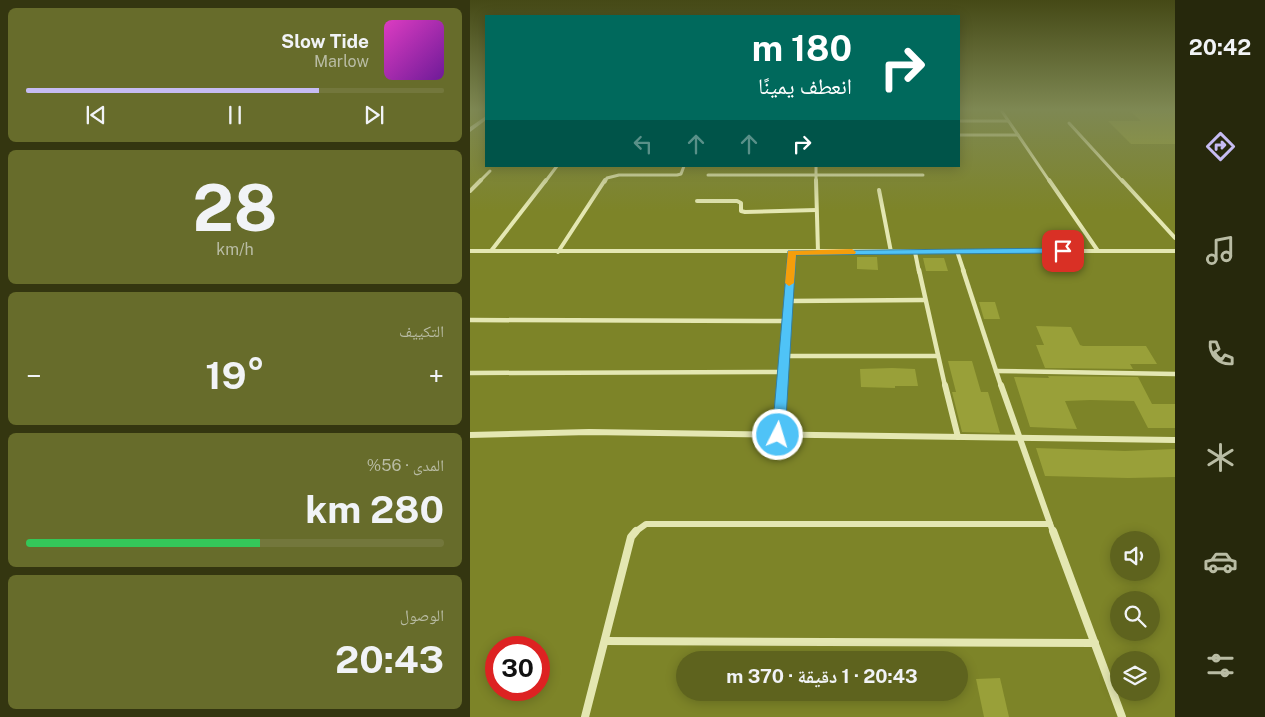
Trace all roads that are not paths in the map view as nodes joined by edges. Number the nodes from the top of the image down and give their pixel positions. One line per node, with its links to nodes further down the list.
1 (1024, 143): 17 (street)
2 (1088, 143): 14 (street)
3 (556, 167): 15 (street)
4 (684, 167): 20 (street)
5 (816, 167): 8 (street)
6 (490, 171): 11 (street)
7 (708, 175): 8 (street)
8 (816, 175): 9 (street); 13 (street)
9 (923, 175)
10 (879, 190): 22 (street)
11 (470, 191)
12 (697, 201): 13 (street)
13 (816, 210): 21 (street)
14 (1175, 238)
15 (491, 251): 19 (street); 20 (street)
16 (957, 251): 17 (street); 23 (street); 31 (street)
17 (1098, 251): 18 (street)
18 (1175, 251)
19 (470, 252)
20 (558, 252): 24 (street)
21 (818, 252): 22 (street); 24 (street)
22 (891, 252): 23 (street)
23 (915, 252): 26 (street)
24 (792, 253): 25 (street)
25 (788, 300): 26 (street); 28 (street)
26 (925, 300): 30 (street)
27 (470, 320): 28 (street)
28 (786, 321): 29 (street)
29 (784, 356): 30 (street); 32 (street)
30 (937, 356): 37 (street)
31 (996, 371): 34 (street); 38 (street)
32 (783, 372): 33 (street); 36 (street)
33 (470, 373)
34 (1175, 374)
35 (470, 435): 36 (street)
36 (778, 435): 37 (street)
37 (958, 437): 38 (street)
38 (1018, 438): 39 (street); 40 (street)
39 (1175, 440)
40 (1050, 524): 41 (street); 42 (street)
41 (605, 641): 42 (street); 43 (street)
42 (1095, 643): 44 (street)
43 (585, 717)
44 (1122, 717)

